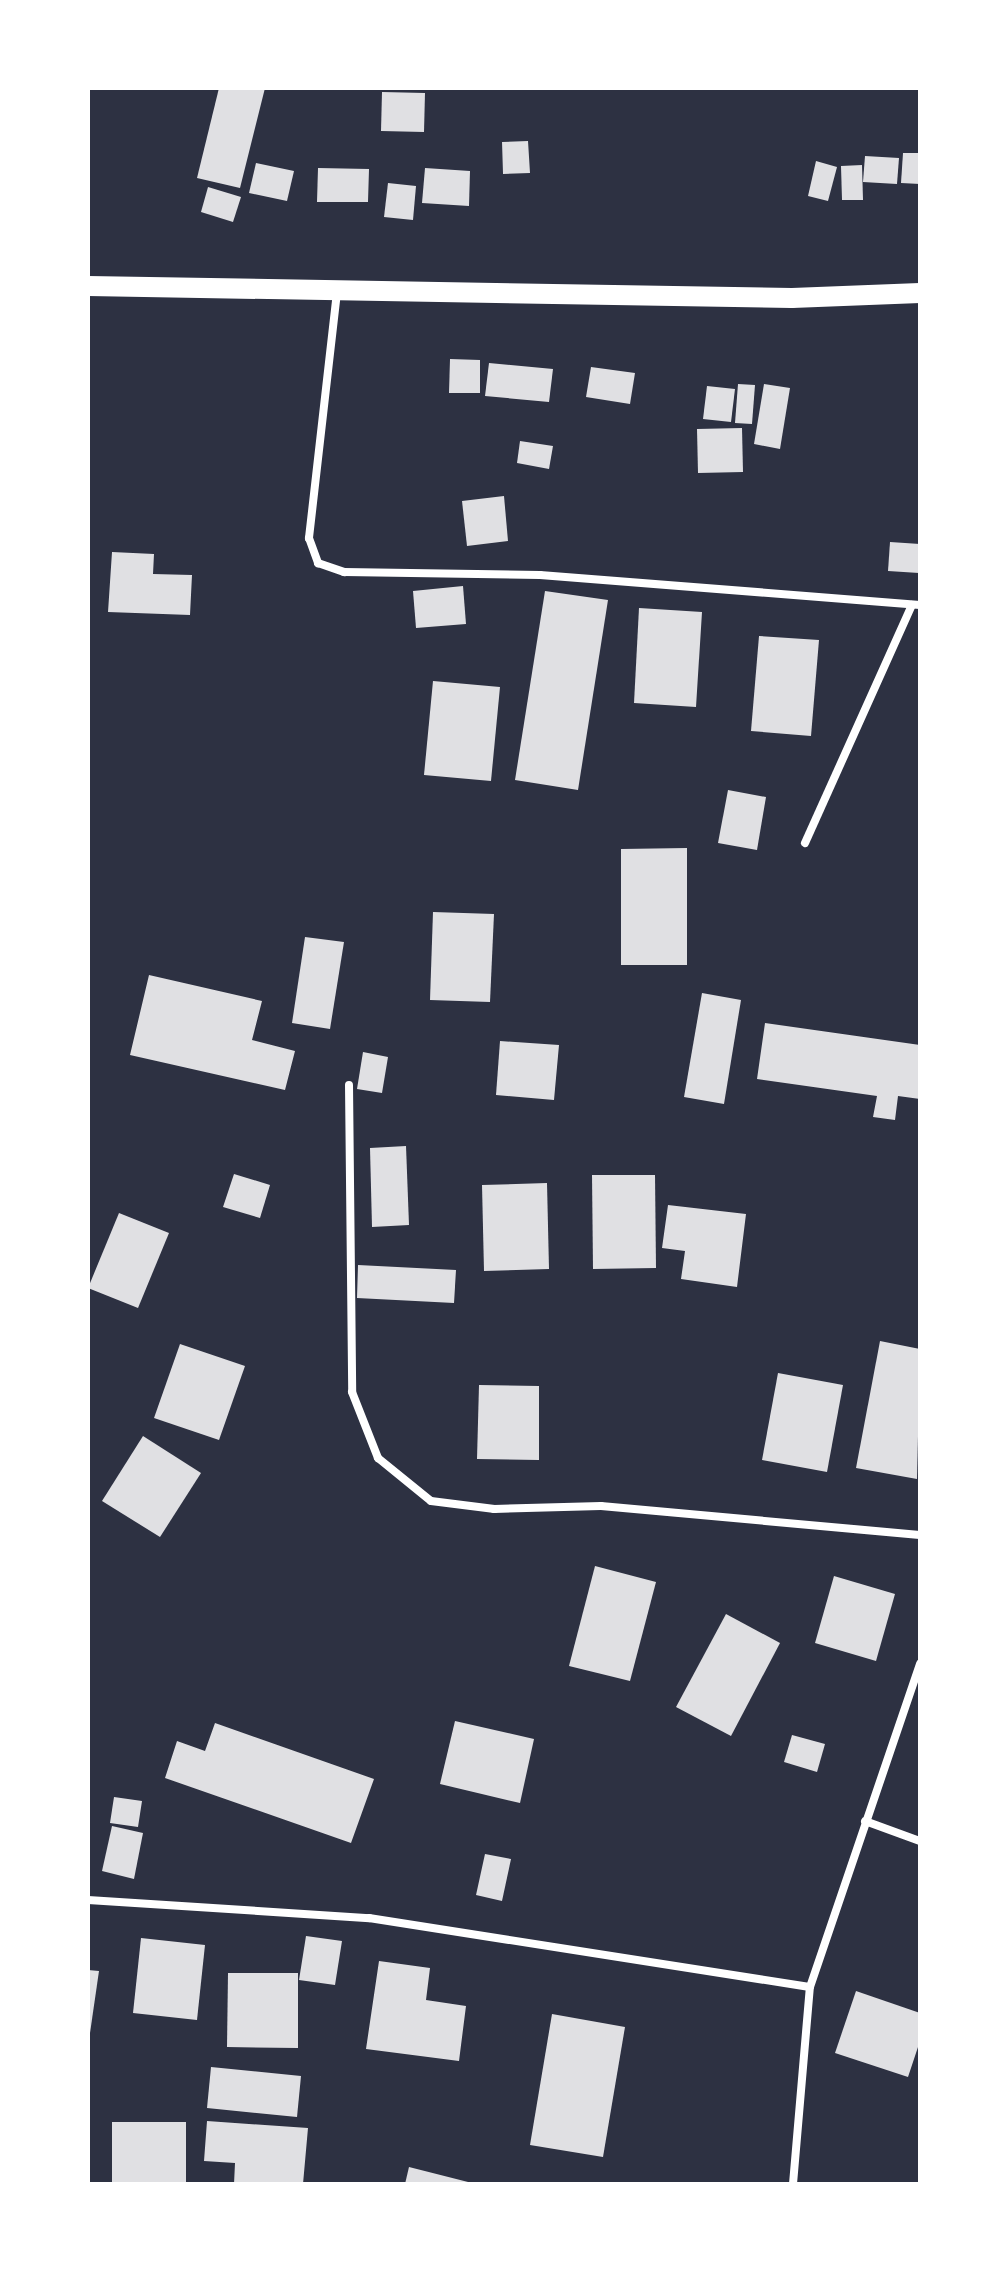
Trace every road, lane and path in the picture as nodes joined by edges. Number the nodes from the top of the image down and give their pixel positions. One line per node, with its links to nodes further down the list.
1 (88, 286): 2 (main road)
2 (337, 289): 3 (main road); 4 (street)
3 (920, 293)
4 (916, 605): 5 (street)
5 (805, 843)
6 (349, 1085): 7 (street)
7 (920, 1535)
8 (920, 1663): 9 (street)
9 (865, 1821): 10 (street); 12 (street)
10 (920, 1841)
11 (88, 1900): 12 (street)
12 (810, 1987): 13 (street)
13 (793, 2184)

